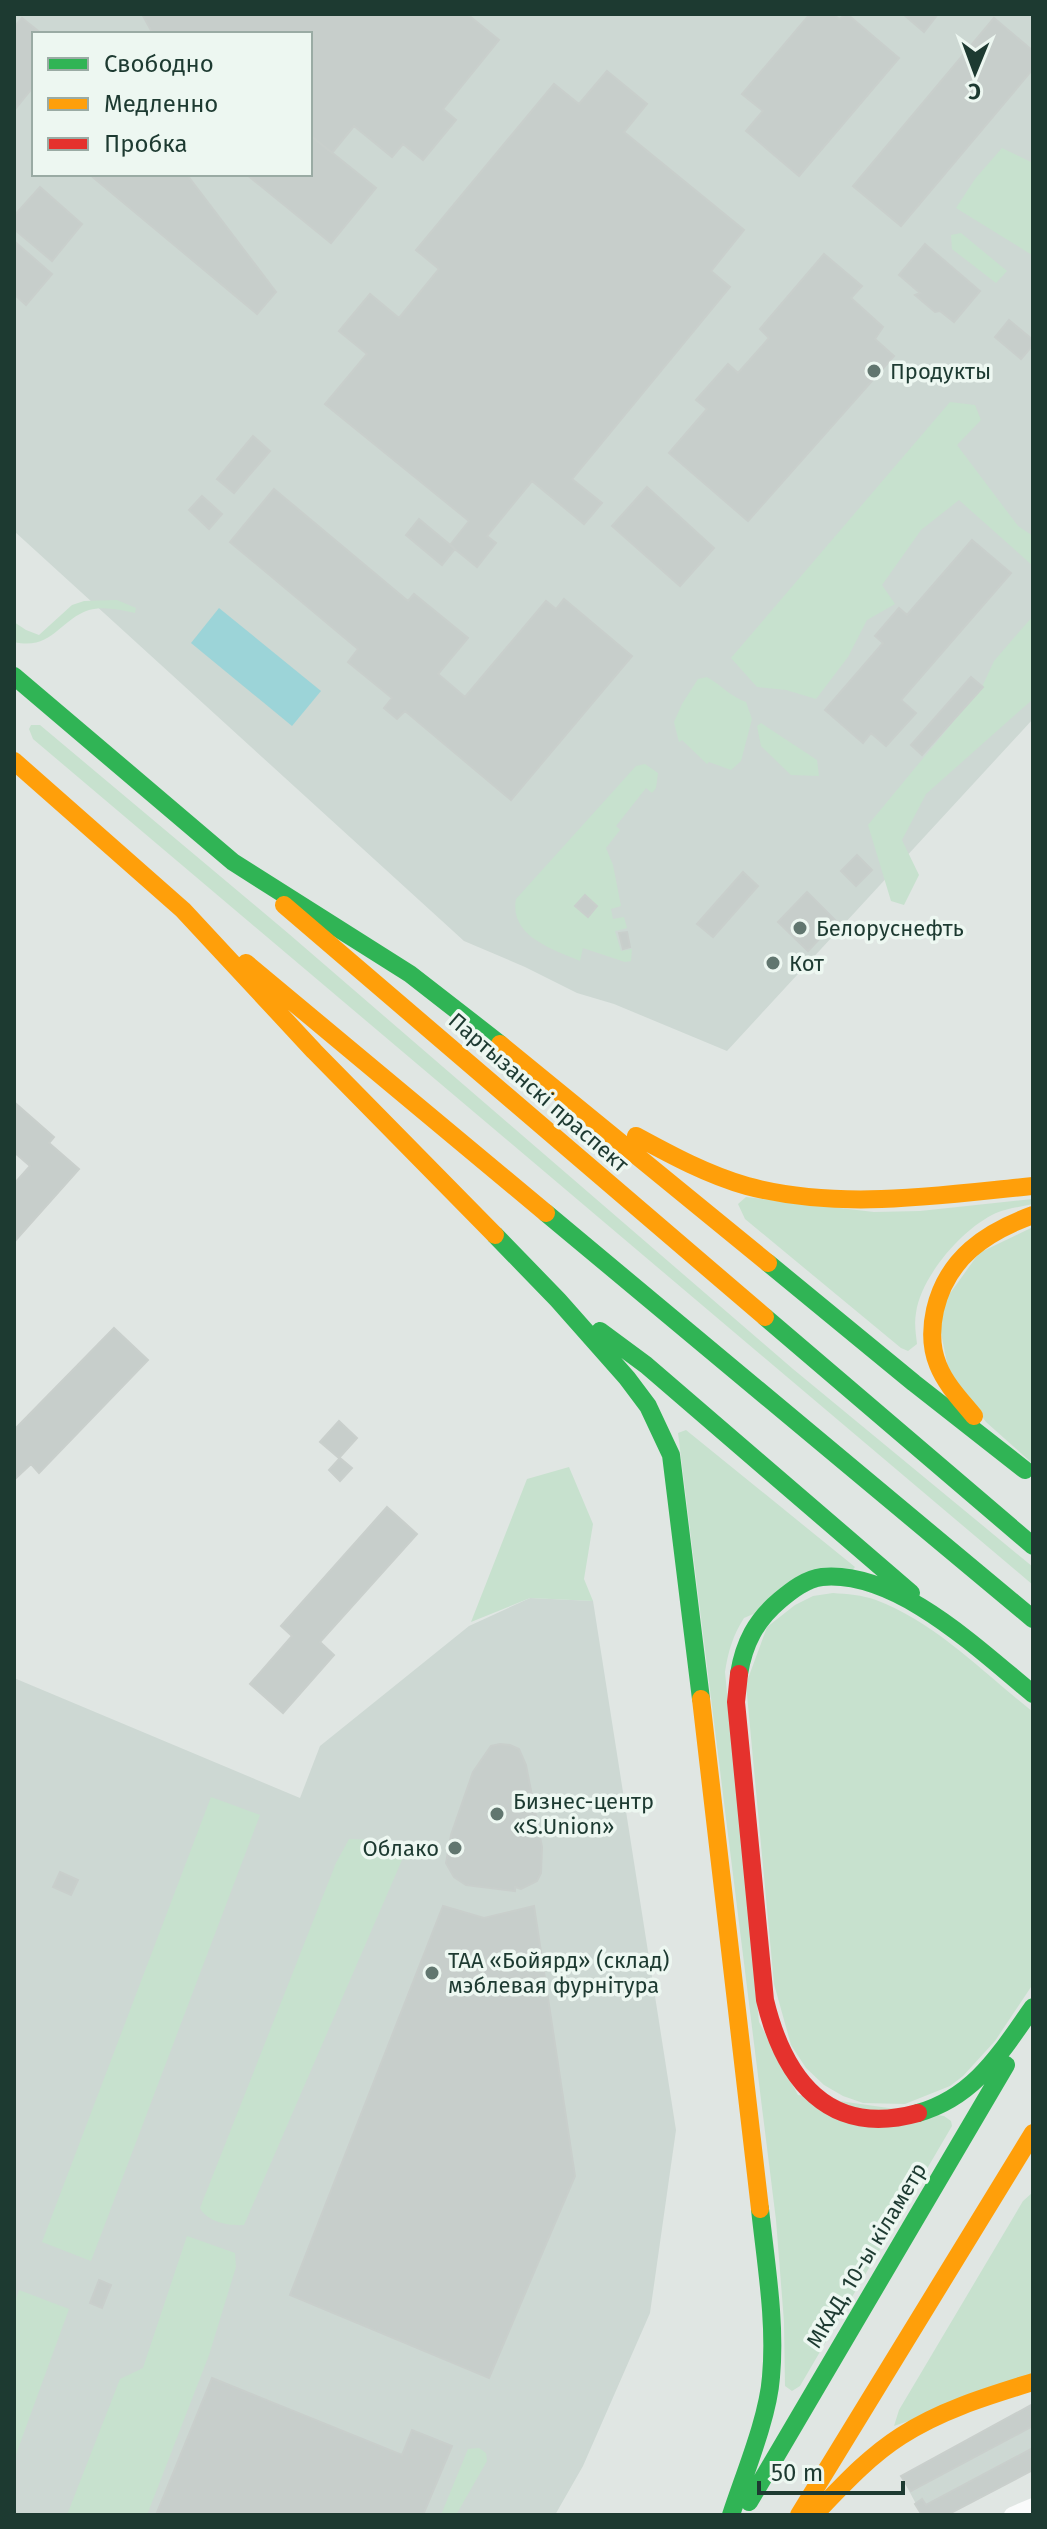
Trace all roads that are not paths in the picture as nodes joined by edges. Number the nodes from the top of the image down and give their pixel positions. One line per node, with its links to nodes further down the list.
1 (14, 676): 3 (main road, Партызанскі праспект)
2 (14, 761): 4 (main road)
3 (233, 862): 5 (main road); 10 (main road, Партызанскі праспект)
4 (183, 910): 8 (main road); 11 (main road)
5 (575, 1103): 6 (main road); 9 (main road)
6 (1033, 1186)
7 (1033, 1215): 9 (main road)
8 (558, 1300): 12 (main road); 18 (main road)
9 (1029, 1474)
10 (1033, 1546)
11 (1033, 1619)
12 (1026, 1688): 13 (main road)
13 (1033, 2007)
14 (1033, 2020): 19 (main road, МКАД, 10-ы кіламетр)
15 (1033, 2133): 20 (main road)
16 (1033, 2382): 21 (main road)
17 (1033, 2506): 22 (street)
18 (731, 2515)
19 (741, 2515)
20 (799, 2515)
21 (814, 2515)
22 (1012, 2515)

